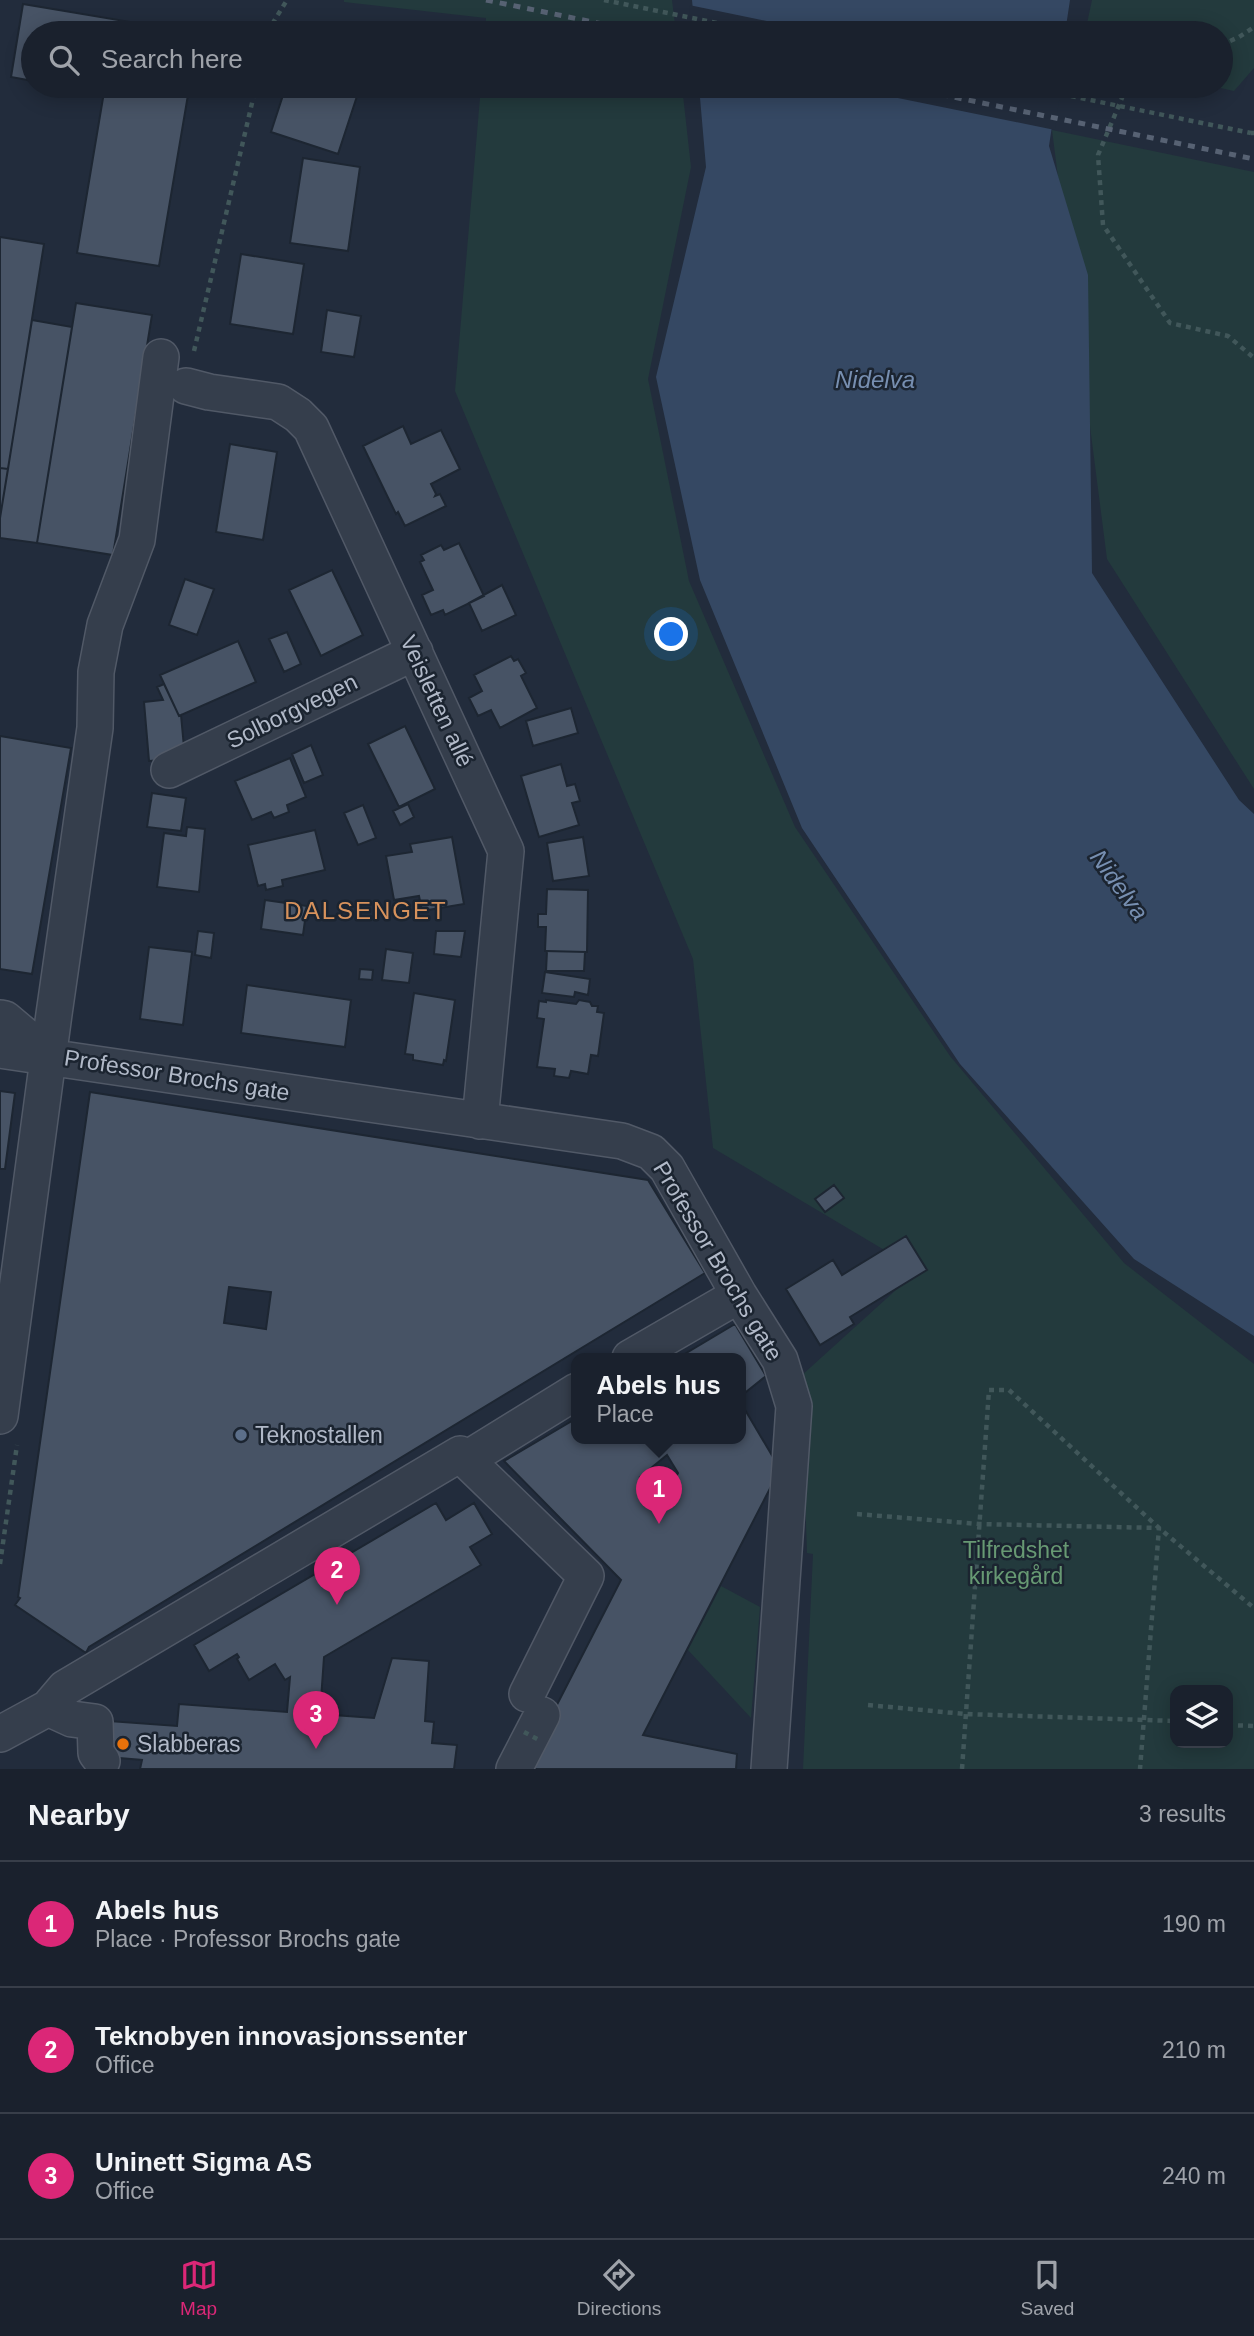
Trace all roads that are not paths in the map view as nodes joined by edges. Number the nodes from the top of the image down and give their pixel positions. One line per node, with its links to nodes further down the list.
1 (161, 357): 7 (street)
2 (186, 386): 3 (street, Veisletten allé)
3 (415, 652): 4 (street, Solborgvegen); 8 (street, Veisletten allé)
4 (169, 770)
5 (0, 1018): 7 (street, Professor Brochs gate)
6 (0, 1050): 7 (street, Professor Brochs gate)
7 (49, 1056): 8 (street, Professor Brochs gate); 9 (street)
8 (480, 1121): 11 (street, Professor Brochs gate)
9 (14, 1199): 10 (street)
10 (9, 1277): 14 (street)
11 (739, 1295): 12 (street); 20 (street, Professor Brochs gate)
12 (639, 1353)
13 (571, 1395): 15 (street)
14 (0, 1416)
15 (467, 1459): 16 (street); 19 (street)
16 (48, 1707): 17 (street); 18 (street)
17 (2, 1732)
18 (102, 1761)
19 (514, 1769)
20 (769, 1769)

